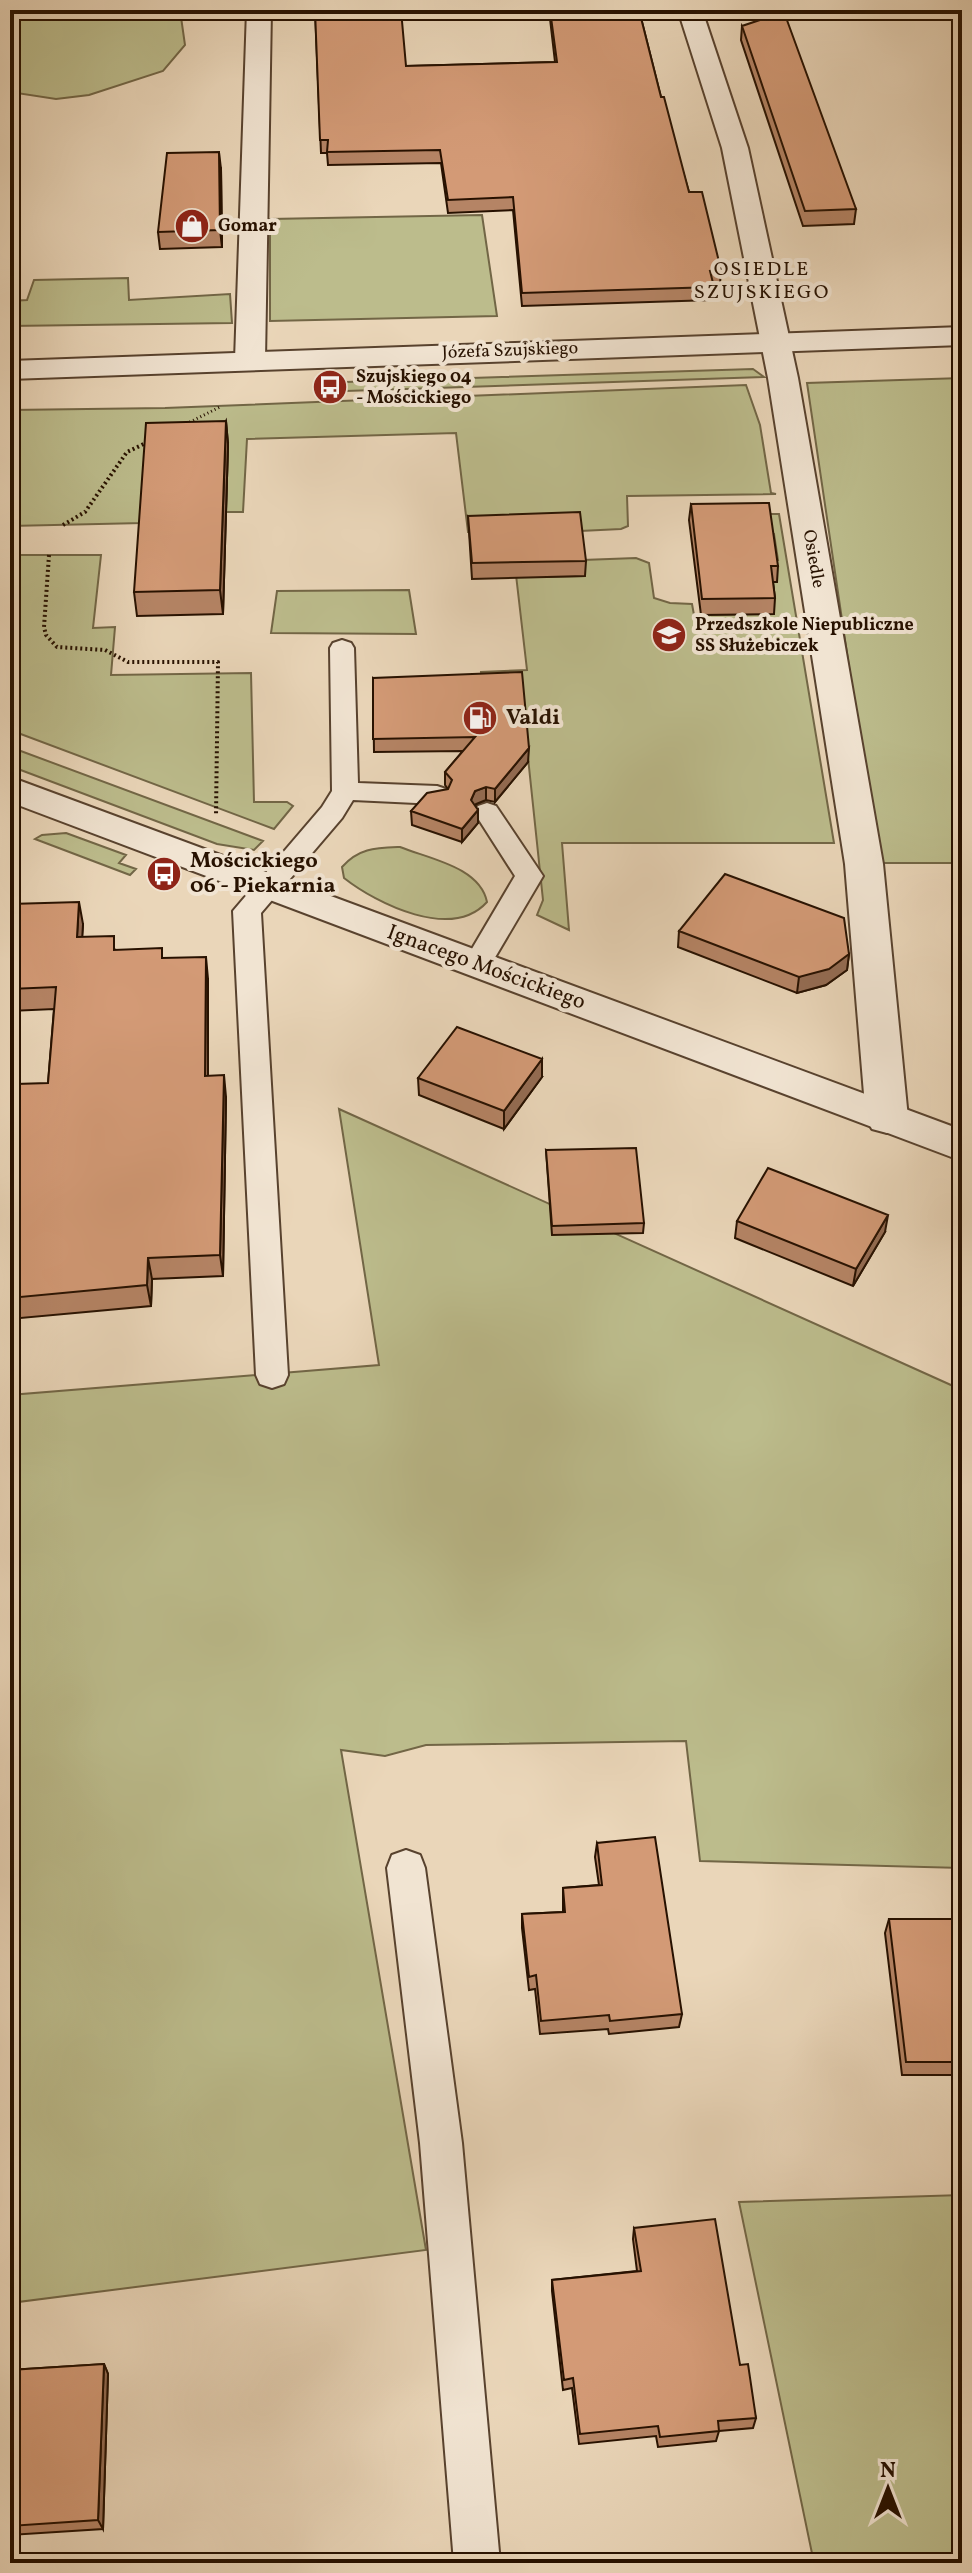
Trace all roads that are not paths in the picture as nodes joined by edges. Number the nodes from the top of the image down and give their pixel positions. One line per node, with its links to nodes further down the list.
1 (259, 10): 5 (street)
2 (690, 10): 4 (street, Osiedle)
3 (962, 336): 4 (street, Józefa Szujskiego)
4 (776, 341): 5 (street, Józefa Szujskiego); 14 (street, Osiedle)
5 (250, 360): 6 (street, Józefa Szujskiego)
6 (10, 370)
7 (342, 648): 9 (lane)
8 (10, 789): 12 (street, Ignacego Mościckiego)
9 (345, 791): 10 (lane); 12 (lane)
10 (437, 795)
11 (487, 812): 13 (lane)
12 (268, 886): 13 (street, Ignacego Mościckiego); 16 (lane)
13 (477, 964): 14 (street, Ignacego Mościckiego)
14 (887, 1118): 15 (street, Ignacego Mościckiego)
15 (962, 1146)
16 (272, 1375)
17 (406, 1868): 18 (lane)
18 (477, 2563)

